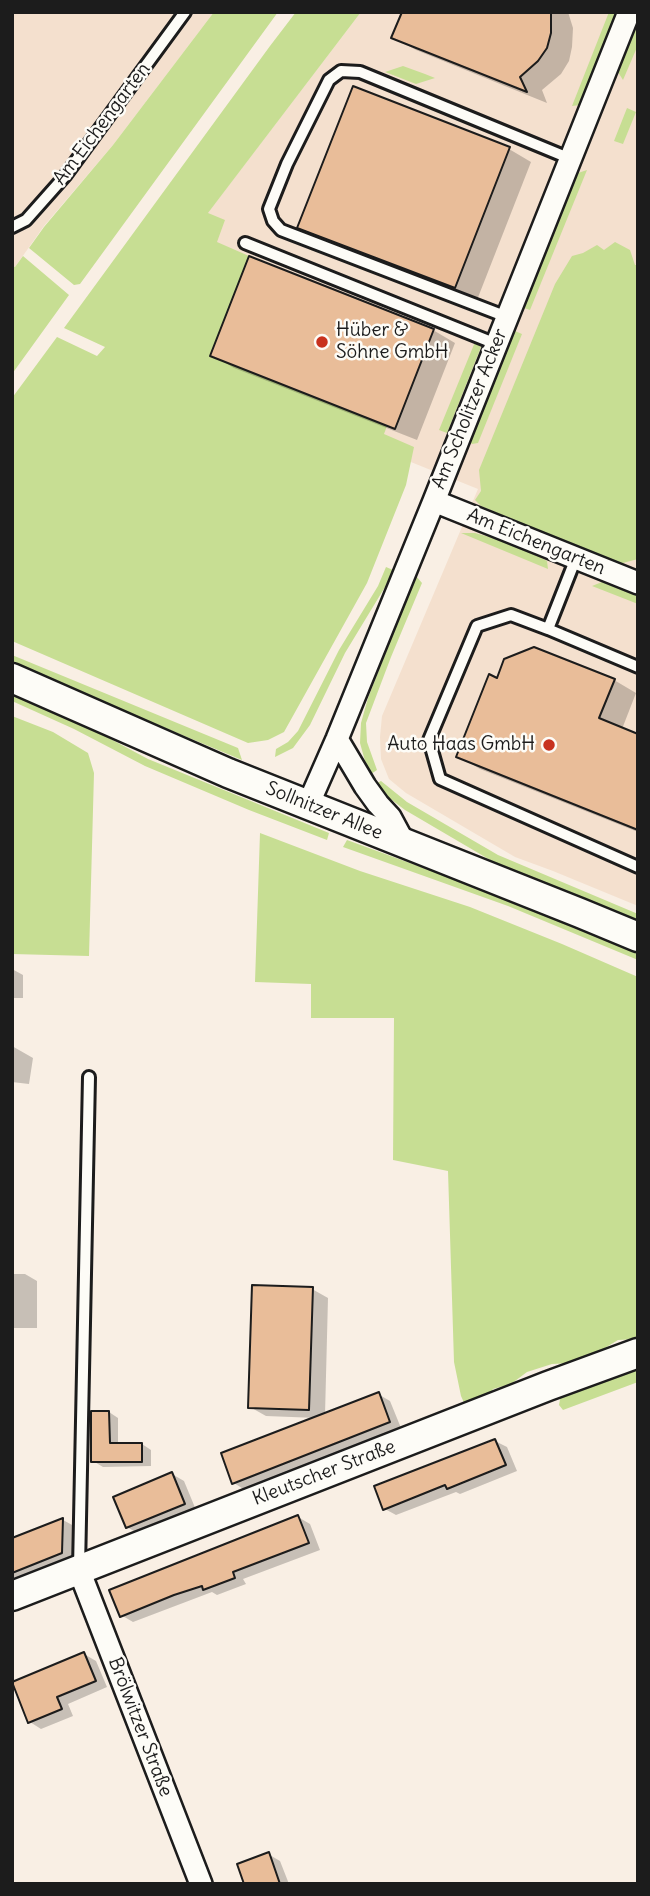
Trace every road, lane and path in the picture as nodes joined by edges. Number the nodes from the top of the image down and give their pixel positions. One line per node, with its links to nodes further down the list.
1 (185, 12): 4 (lane, Am Eichengarten)
2 (629, 12): 3 (street, Am Scholitzer Acker)
3 (570, 159): 6 (street, Am Scholitzer Acker); 6 (lane)
4 (12, 227)
5 (245, 243): 7 (lane)
6 (507, 317): 7 (street, Am Scholitzer Acker)
7 (496, 344): 8 (street, Am Scholitzer Acker)
8 (433, 501): 9 (street, Am Eichengarten); 14 (street, Am Scholitzer Acker)
9 (576, 558): 10 (street, Am Eichengarten); 11 (lane)
10 (638, 583)
11 (548, 629): 12 (lane); 17 (lane)
12 (638, 667)
13 (12, 678): 15 (main road, Sollnitzer Allee)
14 (337, 739): 15 (street, Am Scholitzer Acker); 16 (street)
15 (308, 805): 16 (main road, Sollnitzer Allee)
16 (404, 843): 18 (main road, Sollnitzer Allee)
17 (638, 867)
18 (638, 937)
19 (89, 1077): 21 (lane)
20 (638, 1353): 21 (main road, Kleutscher Straße)
21 (79, 1570): 22 (main road, Kleutscher Straße); 23 (street, Brölwitzer Straße)
22 (12, 1596)
23 (201, 1884)

